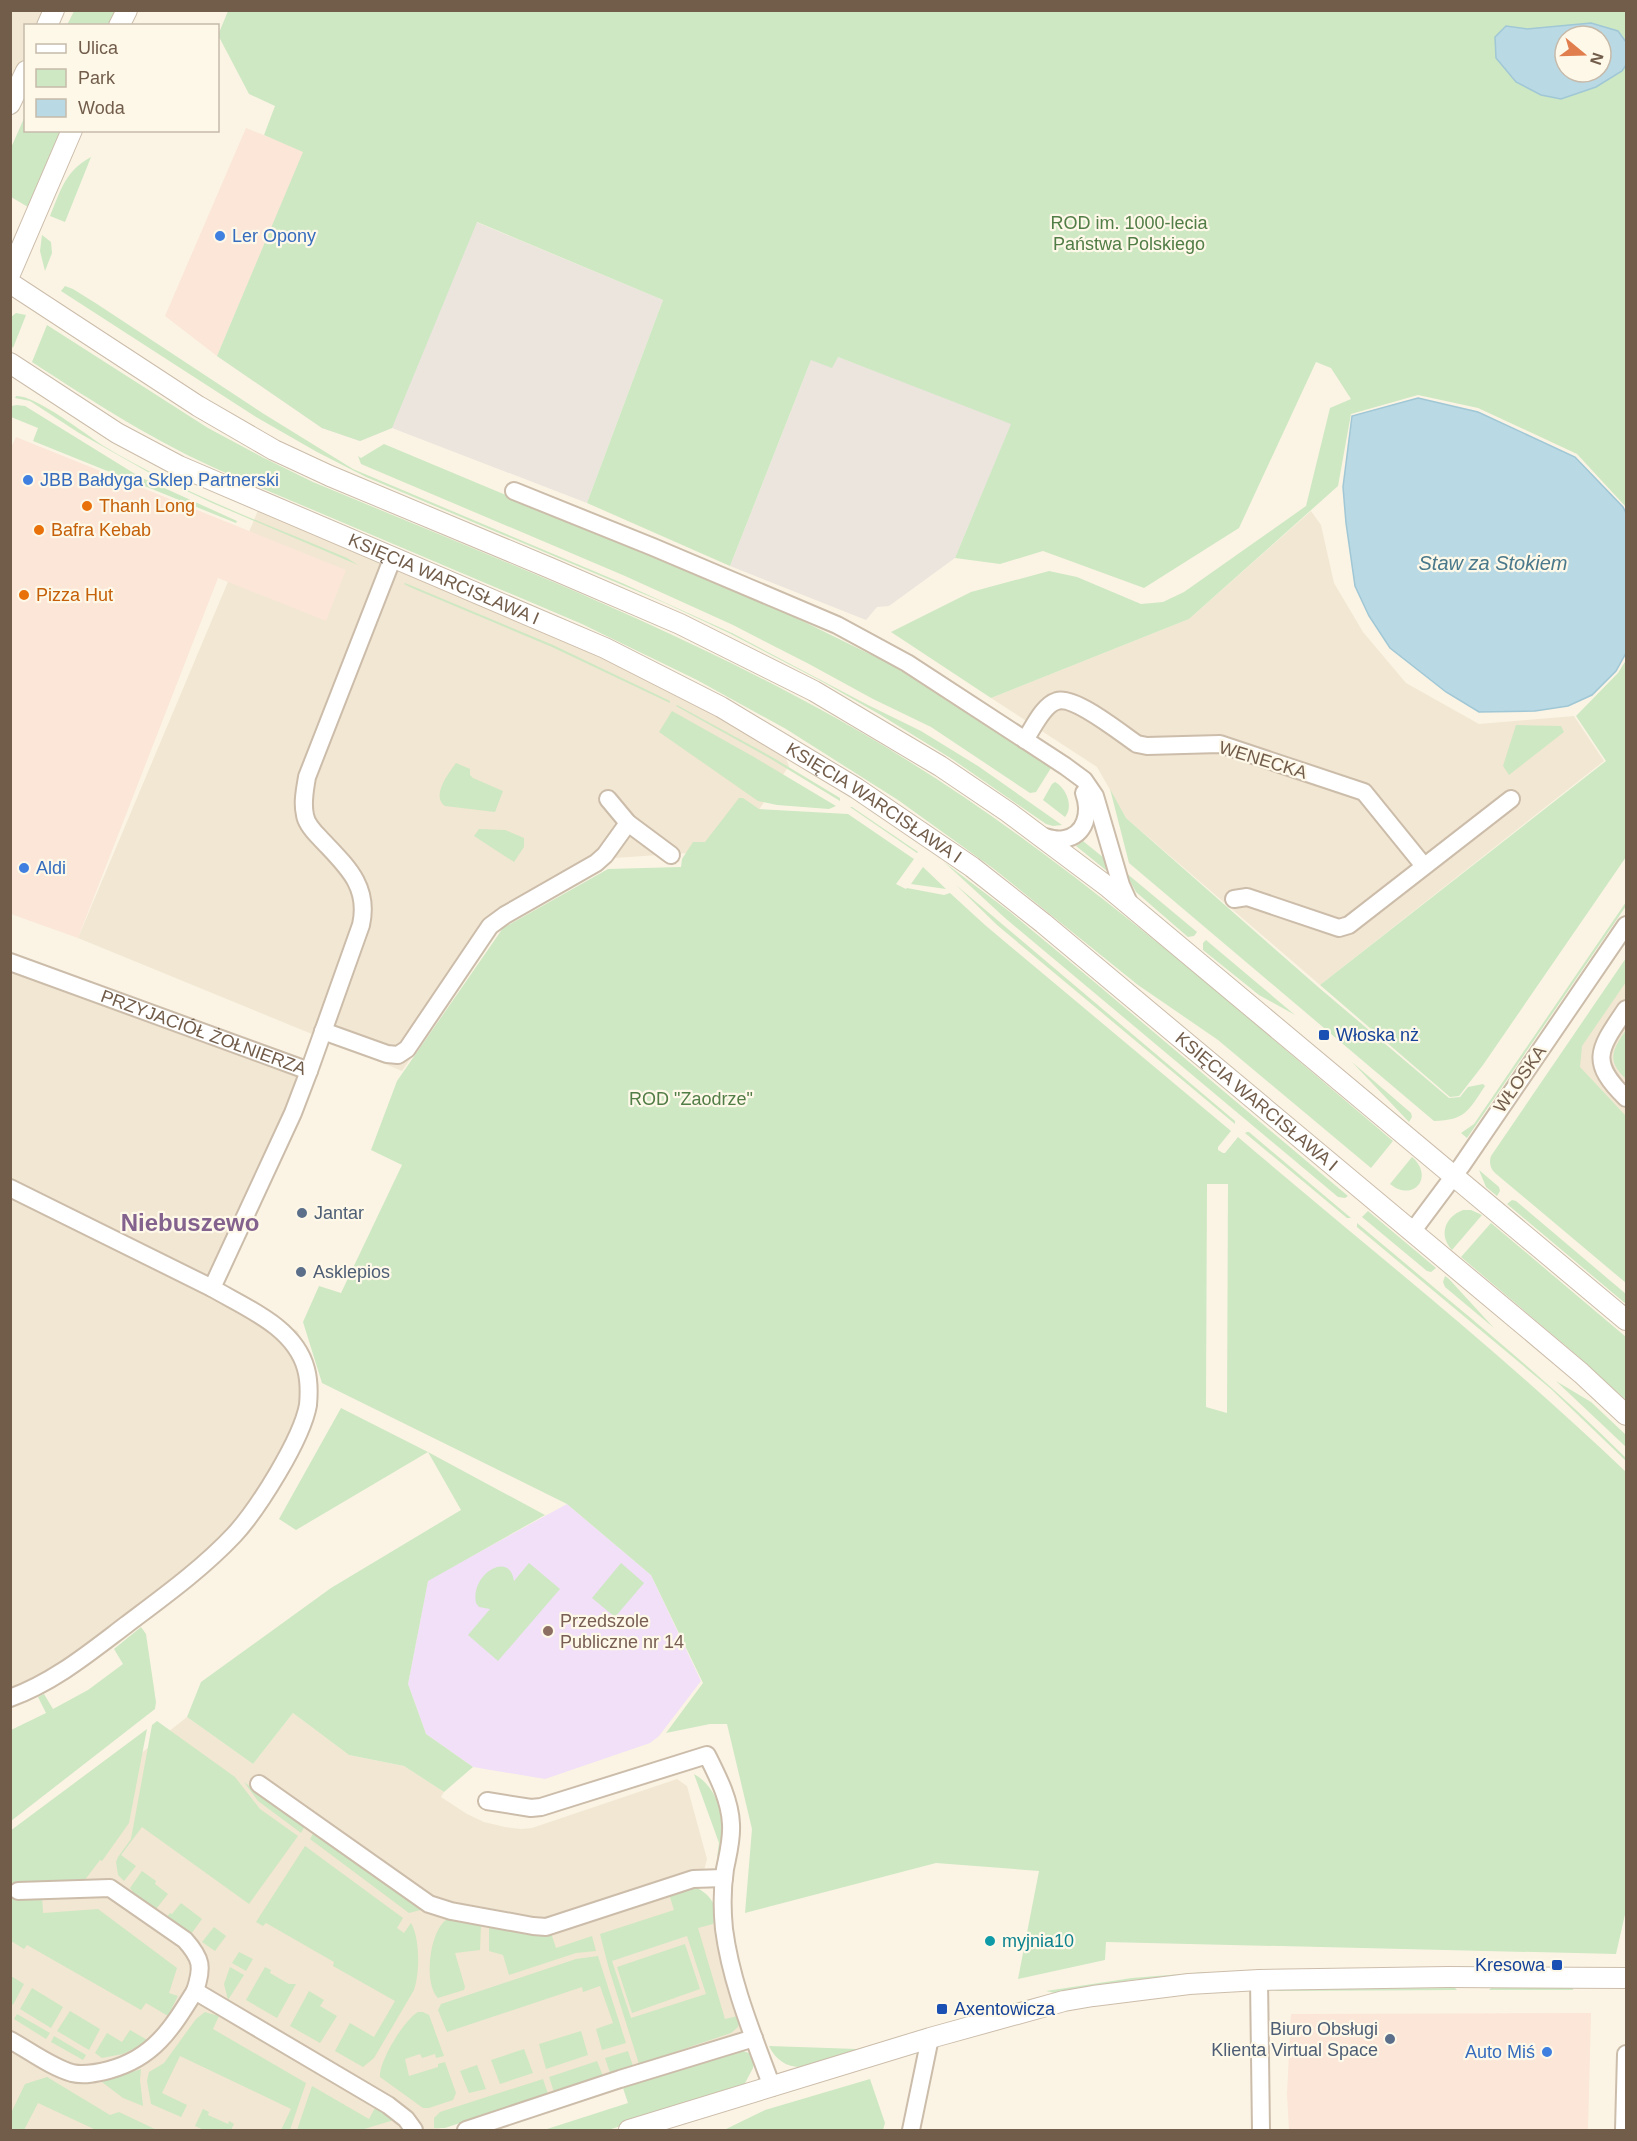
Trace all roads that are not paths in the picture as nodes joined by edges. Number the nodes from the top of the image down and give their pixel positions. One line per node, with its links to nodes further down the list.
1 (54, 10): 3 (street)
2 (127, 10): 4 (street)
3 (48, 24)
4 (120, 24)
5 (24, 75): 6 (street)
6 (10, 104)
7 (71, 132): 8 (street)
8 (10, 274)
9 (10, 283): 18 (street)
10 (10, 363): 12 (street, KSIĘCIA WARCISŁAWA I)
11 (514, 492): 13 (street)
12 (393, 557): 26 (street); 31 (street, KSIĘCIA WARCISŁAWA I)
13 (1025, 740): 14 (street); 20 (street, WENECKA)
14 (1065, 766): 18 (street); 22 (street)
15 (608, 799): 17 (street)
16 (1511, 799): 20 (street)
17 (628, 823): 19 (street); 26 (street)
18 (1041, 836): 22 (street)
19 (671, 855)
20 (1424, 866): 21 (street)
21 (1234, 899)
22 (1130, 905): 29 (street)
23 (1626, 925): 29 (street, WŁOSKA)
24 (10, 962): 27 (street, PRZYJACIÓŁ ŻOŁNIERZA)
25 (1626, 1009): 28 (street)
26 (323, 1031): 27 (street)
27 (309, 1071): 32 (street, PRZYJACIÓŁ ŻOŁNIERZA)
28 (1626, 1098)
29 (1454, 1176): 31 (street, WŁOSKA); 33 (street)
30 (10, 1188): 32 (street)
31 (1412, 1232): 34 (street, KSIĘCIA WARCISŁAWA I)
32 (212, 1288): 35 (street)
33 (1626, 1320)
34 (1626, 1416)
35 (10, 1698)
36 (259, 1784): 38 (street)
37 (487, 1801): 38 (street)
38 (724, 1878): 43 (street)
39 (18, 1891): 42 (street)
40 (1626, 1978): 41 (street)
41 (1259, 1980): 44 (street); 52 (street)
42 (195, 1991): 45 (street); 48 (street)
43 (754, 2038): 47 (street); 49 (street)
44 (930, 2038): 47 (street); 51 (street)
45 (10, 2040)
46 (1626, 2054): 53 (street)
47 (772, 2086): 50 (street)
48 (414, 2130)
49 (466, 2130)
50 (629, 2130)
51 (911, 2130)
52 (1261, 2130)
53 (1624, 2130)

